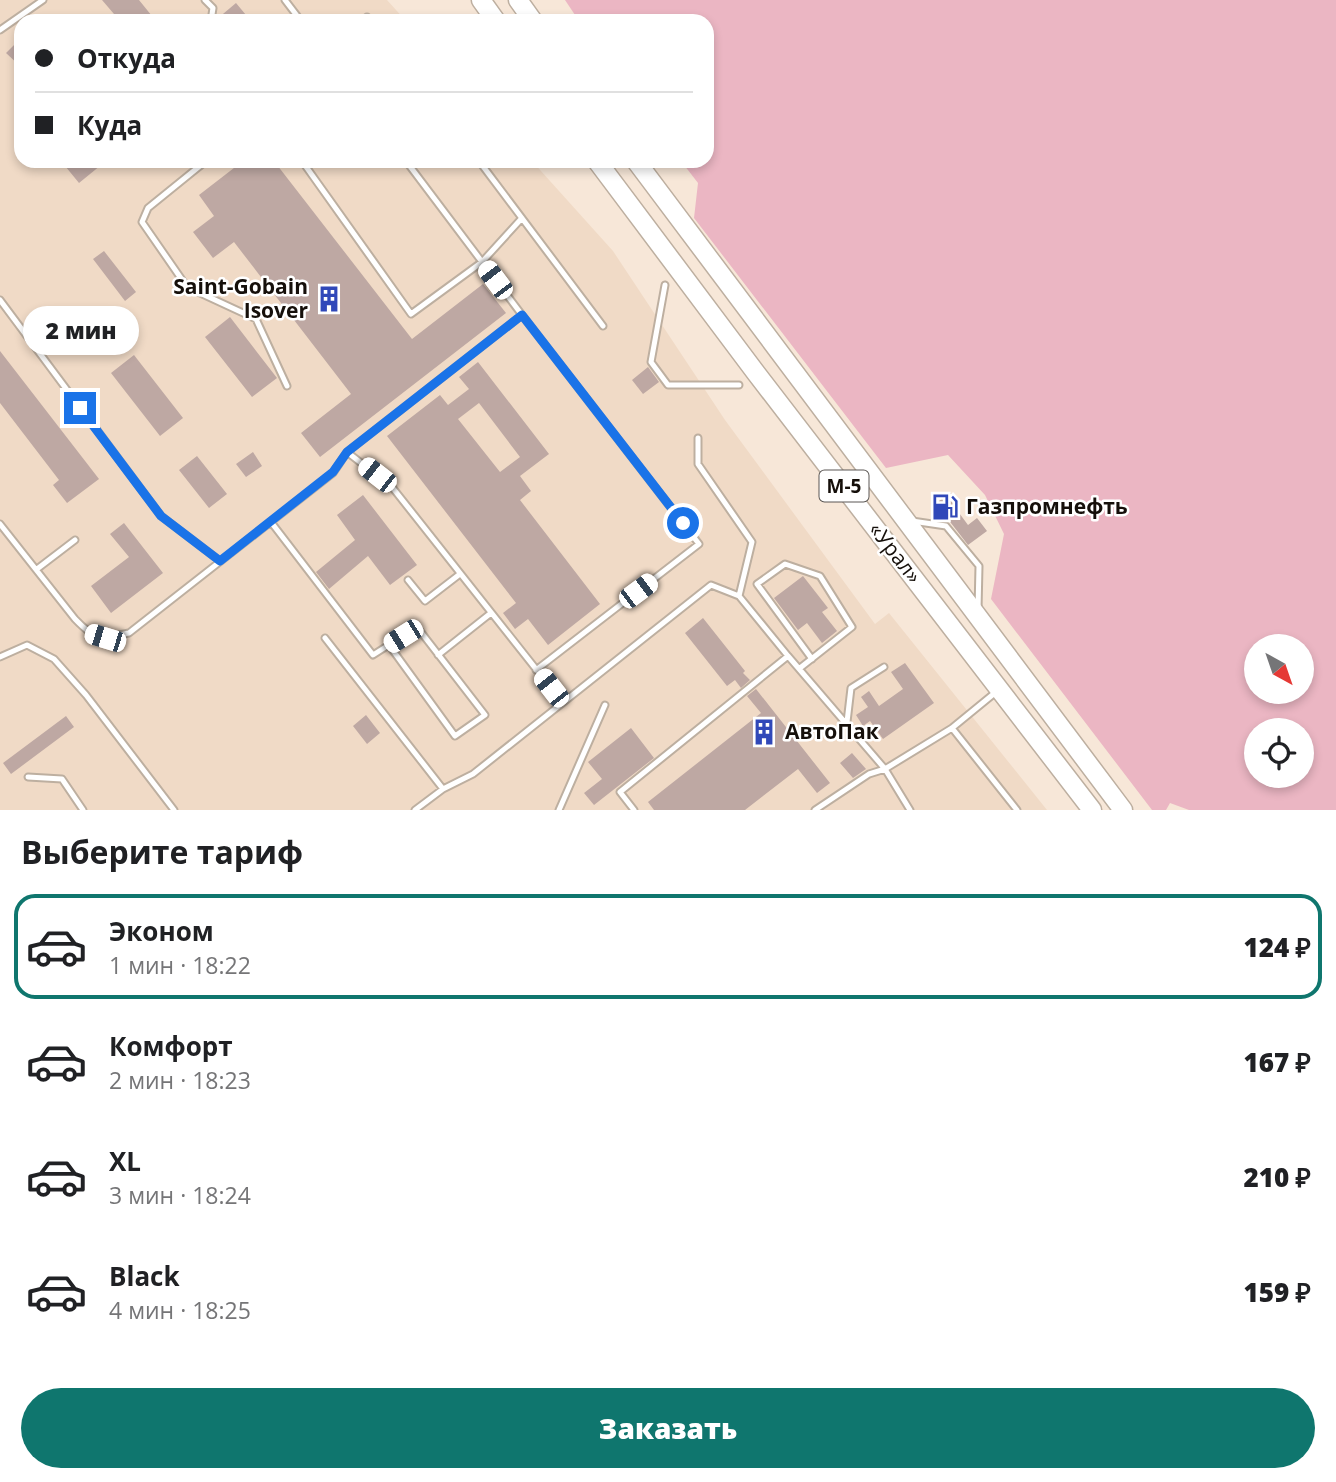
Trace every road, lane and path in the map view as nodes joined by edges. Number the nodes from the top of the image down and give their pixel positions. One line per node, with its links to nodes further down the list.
1 (43, 0): 3 (lane)
2 (285, 0): 4 (lane)
3 (23, 14)
4 (296, 14)
5 (197, 168): 18 (lane)
6 (307, 168): 12 (lane)
7 (411, 168): 12 (lane)
8 (484, 168): 11 (lane)
9 (602, 168): 42 (main road, «Урал» / М-5)
10 (641, 168): 21 (main road, «Урал» / М-5)
11 (523, 218): 12 (lane); 16 (lane)
12 (482, 262): 15 (lane)
13 (665, 285): 17 (lane)
14 (0, 300): 25 (lane)
15 (522, 315): 20 (lane); 40 (lane)
16 (603, 326)
17 (739, 385)
18 (287, 386)
19 (698, 438): 29 (lane)
20 (347, 452): 22 (lane); 27 (lane)
21 (904, 520): 31 (main road, «Урал» / М-5); 31 (lane)
22 (271, 522): 25 (lane); 33 (lane)
23 (0, 524): 26 (lane)
24 (75, 540): 26 (lane)
25 (220, 561): 26 (lane)
26 (37, 569)
27 (460, 574): 28 (lane); 30 (lane)
28 (408, 579)
29 (739, 596): 35 (lane); 48 (lane)
30 (491, 612): 34 (lane); 40 (lane)
31 (978, 617): 58 (main road, «Урал» / М-5)
32 (325, 638): 48 (lane)
33 (389, 645): 34 (lane); 34 (lane)
34 (438, 655)
35 (788, 656): 39 (lane); 53 (lane)
36 (0, 657): 50 (lane)
37 (813, 659): 37 (lane); 39 (lane)
38 (884, 667): 44 (lane)
39 (800, 668): 44 (lane)
40 (536, 670): 41 (lane)
41 (551, 688)
42 (1000, 689): 45 (lane); 57 (main road, «Урал» / М-5)
43 (605, 705): 52 (lane)
44 (846, 723): 46 (lane)
45 (952, 728): 46 (lane); 56 (lane)
46 (886, 769): 54 (lane); 55 (lane)
47 (28, 777): 49 (lane)
48 (443, 789): 51 (lane)
49 (83, 810)
50 (174, 810)
51 (415, 810)
52 (559, 810)
53 (634, 810)
54 (815, 810)
55 (909, 810)
56 (1017, 810)
57 (1092, 810)
58 (1123, 810)

